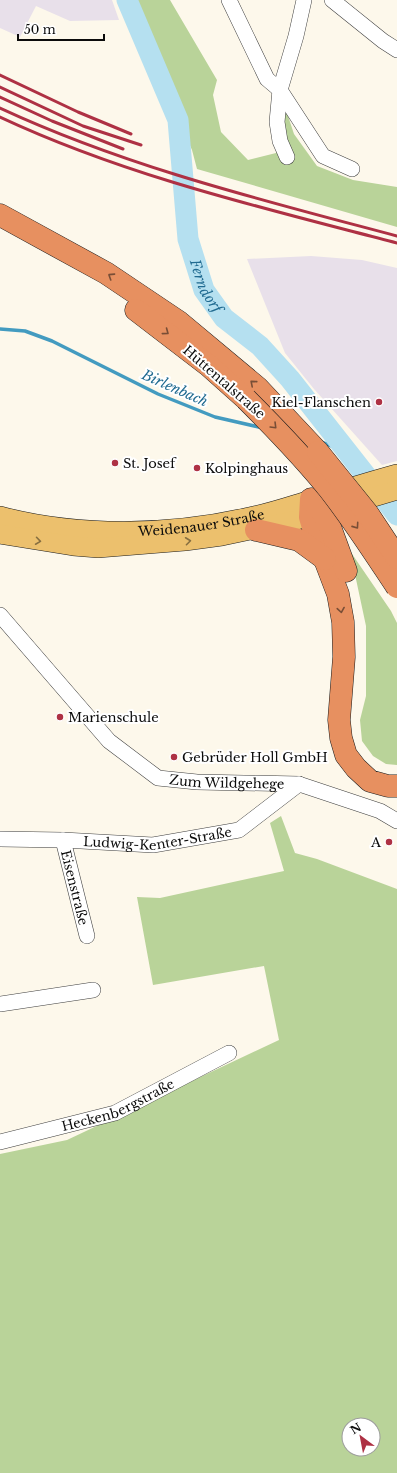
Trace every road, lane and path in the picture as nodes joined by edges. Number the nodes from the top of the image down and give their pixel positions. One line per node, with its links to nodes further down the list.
1 (229, 0): 5 (street)
2 (304, 0): 5 (street)
3 (332, 0): 4 (street)
4 (397, 50)
5 (280, 90): 6 (street); 7 (street)
6 (287, 157)
7 (352, 169)
8 (0, 215): 10 (highway, Hüttentalstraße, one-way to 8)
9 (0, 232): 19 (highway, Hüttentalstraße, one-way to 19, bridge)
10 (318, 452): 15 (highway); 17 (highway, Hüttentalstraße, bridge)
11 (394, 480): 12 (main road, Weidenauer Straße)
12 (315, 510): 13 (main road, Weidenauer Straße); 14 (main road, Weidenauer Straße); 18 (highway); 21 (highway)
13 (0, 516)
14 (256, 530): 16 (main road, Weidenauer Straße, one-way to 14); 18 (highway)
15 (397, 531)
16 (0, 534)
17 (397, 558)
18 (326, 560): 23 (highway, one-way to 23)
19 (397, 588)
20 (0, 615): 22 (street, Zum Wildgehege)
21 (397, 775)
22 (300, 784): 24 (street, Zum Wildgehege); 26 (street, Ludwig-Kenter-Straße)
23 (397, 786)
24 (397, 821)
25 (0, 839): 26 (street, Ludwig-Kenter-Straße)
26 (63, 840): 27 (street, Eisenstraße)
27 (87, 936)
28 (93, 990): 29 (street)
29 (0, 1004)
30 (230, 1053): 31 (street, Heckenbergstraße)
31 (0, 1142)

